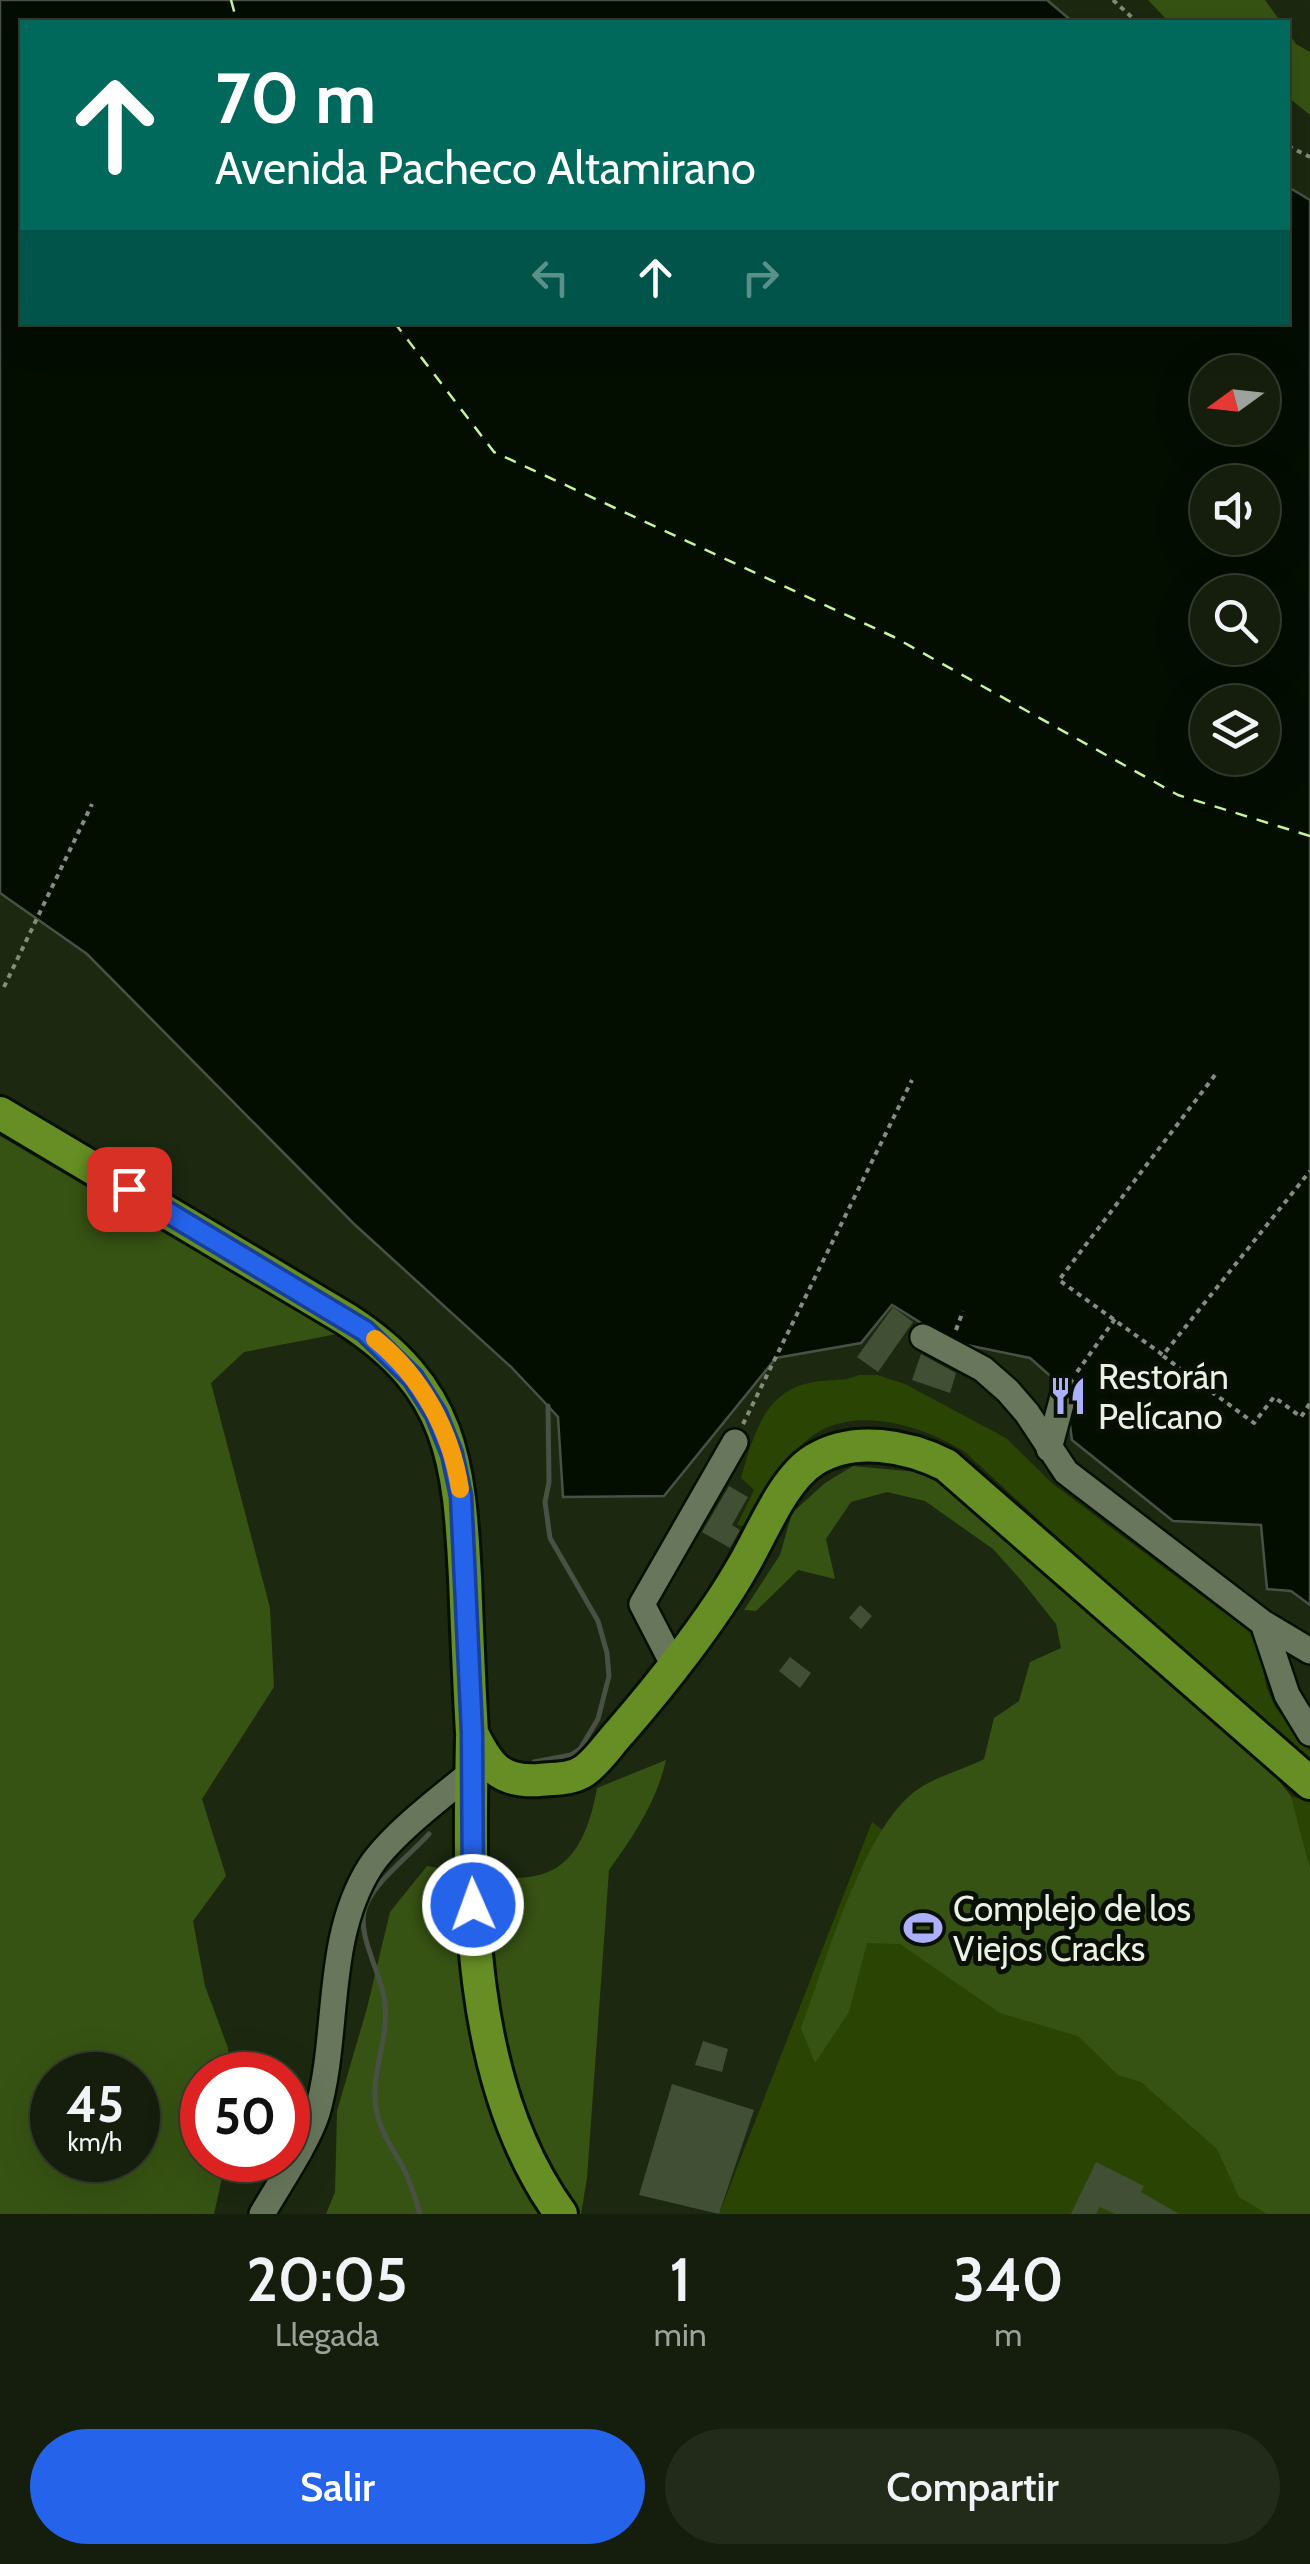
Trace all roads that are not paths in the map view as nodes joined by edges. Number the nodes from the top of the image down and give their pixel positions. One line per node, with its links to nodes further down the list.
1 (0, 1113): 9 (main road)
2 (923, 1336): 5 (street)
3 (1065, 1389): 5 (street)
4 (734, 1442): 8 (street)
5 (1049, 1449): 6 (street)
6 (1263, 1623): 7 (street); 10 (street)
7 (1310, 1652)
8 (673, 1664): 9 (main road); 12 (main road)
9 (472, 1733): 11 (main road)
10 (1310, 1733)
11 (471, 1773): 13 (street); 14 (main road)
12 (1310, 1784)
13 (262, 2214)
14 (561, 2214)

